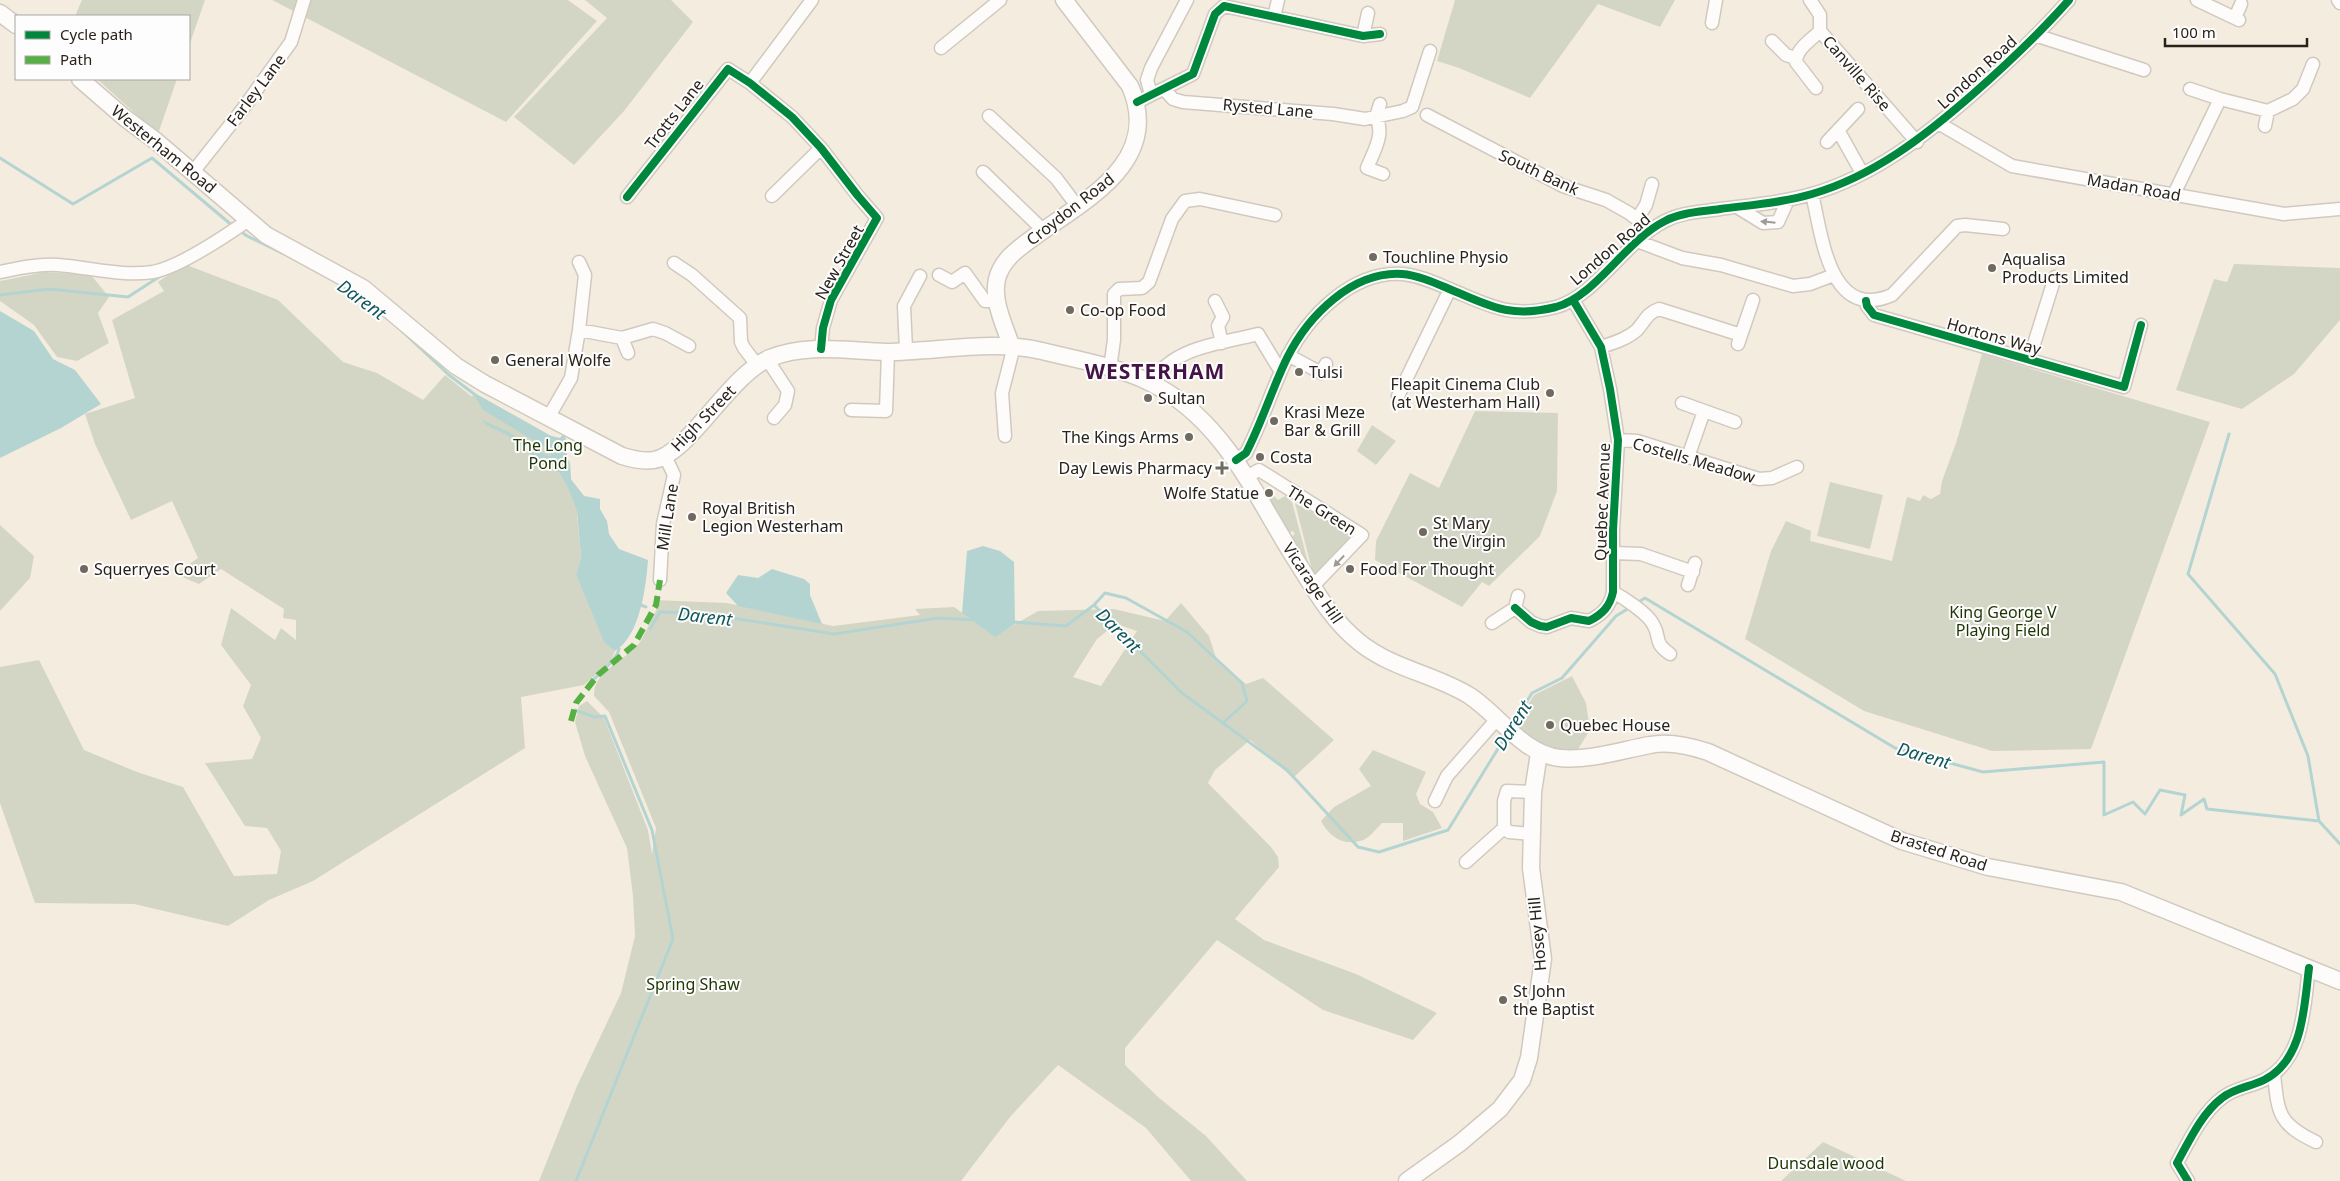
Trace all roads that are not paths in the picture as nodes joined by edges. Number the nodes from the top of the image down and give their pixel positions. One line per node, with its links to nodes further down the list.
1 (304, 0): 48 (street, Farley Lane)
2 (812, 0): 30 (street)
3 (1000, 0): 24 (street)
4 (1064, 0): 34 (main road, Croydon Road)
5 (1187, 0): 34 (street)
6 (1278, 0): 16 (street)
7 (1716, 0): 17 (street)
8 (1810, 0): 19 (street, Canville Rise)
9 (2069, 0): 22 (street, London Road)
10 (2197, 0): 13 (street)
11 (2338, 0): 12 (street)
12 (2340, 3)
13 (2241, 4)
14 (0, 13): 18 (main road)
15 (1368, 14): 21 (street)
16 (1274, 17): 21 (street); 32 (street)
17 (1712, 23)
18 (15, 24)
19 (1820, 31): 26 (street); 46 (street, Canville Rise)
20 (1380, 34): 21 (street)
21 (1364, 36)
22 (2038, 36): 28 (street); 42 (street, London Road)
23 (1772, 41): 26 (street)
24 (941, 48)
25 (1430, 51): 41 (street, Rysted Lane)
26 (1796, 58): 31 (street)
27 (2313, 64): 38 (street)
28 (2144, 70)
29 (81, 80): 48 (main road, Westerham Road)
30 (750, 82): 47 (street); 56 (street, Trotts Lane)
31 (1816, 88)
32 (1164, 89): 34 (street); 41 (street, Rysted Lane)
33 (2189, 90): 35 (street)
34 (1144, 98): 58 (main road, Croydon Road)
35 (2220, 99): 38 (street); 54 (street)
36 (1380, 104): 41 (street)
37 (1858, 109): 44 (street)
38 (2268, 111): 43 (street)
39 (1006, 114): 58 (street)
40 (1427, 115): 62 (street, South Bank)
41 (1376, 117): 50 (street)
42 (1940, 124): 46 (street, London Road); 54 (street, Madan Road)
43 (2265, 126)
44 (1838, 130): 45 (street); 51 (street)
45 (1827, 142)
46 (1917, 142): 51 (street, London Road)
47 (821, 148): 55 (street); 88 (street, New Street)
48 (193, 172): 63 (main road, Westerham Road)
49 (984, 172): 65 (street)
50 (1383, 174)
51 (1862, 174): 53 (street, London Road)
52 (1652, 184): 62 (street)
53 (1812, 194): 57 (street, London Road); 72 (street)
54 (2174, 194): 60 (street, Madan Road)
55 (772, 196)
56 (627, 197)
57 (1788, 200): 59 (street, London Road); 59 (street, one-way to 59)
58 (1077, 206): 65 (main road, Croydon Road)
59 (1737, 207): 64 (street, London Road)
60 (2340, 209)
61 (1275, 215): 95 (street)
62 (1637, 219): 64 (street, South Bank)
63 (244, 222): 70 (street); 103 (main road, High Street)
64 (1650, 229): 67 (street, London Road)
65 (1043, 230): 78 (main road, Croydon Road)
66 (2003, 230): 80 (street)
67 (1637, 240): 72 (street); 76 (street, London Road)
68 (579, 262): 82 (street)
69 (674, 263): 94 (street)
70 (0, 272)
71 (939, 274): 78 (street)
72 (1834, 275): 80 (street, Hortons Way)
73 (920, 276): 89 (street)
74 (2055, 277): 93 (street)
75 (1450, 289): 76 (street, London Road); 92 (street, London Road); 99 (street)
76 (1573, 300): 87 (street, Quebec Avenue)
77 (1752, 300): 87 (street)
78 (997, 301): 85 (main road, Croydon Road)
79 (1215, 301): 84 (street)
80 (1866, 301): 93 (street, Hortons Way)
81 (2141, 325): 93 (street, Hortons Way)
82 (579, 330): 83 (street); 103 (street)
83 (622, 338): 86 (street); 91 (street)
84 (1222, 344): 96 (street); 98 (street)
85 (1013, 345): 89 (main road, High Street); 95 (main road, High Street); 106 (street)
86 (689, 346)
87 (1601, 347): 107 (street, Quebec Avenue)
88 (821, 349): 90 (main road, High Street); 94 (main road, High Street)
89 (906, 350): 90 (main road, High Street)
90 (888, 352): 101 (street)
91 (628, 353)
92 (1288, 355): 96 (street, London Road); 97 (street)
93 (2030, 360)
94 (762, 362): 104 (street); 108 (main road, High Street)
95 (1110, 368): 98 (main road, High Street)
96 (1282, 369): 110 (street, London Road)
97 (1324, 369)
98 (1151, 384): 110 (main road, Vicarage Hill)
99 (1398, 396)
100 (1682, 403): 102 (street)
101 (851, 410)
102 (1704, 411): 105 (street); 109 (street)
103 (548, 418): 108 (main road, High Street)
104 (774, 418)
105 (1735, 422)
106 (1005, 436)
107 (1618, 440): 109 (street, Costells Meadow); 113 (street, Quebec Avenue)
108 (665, 456): 114 (street, Mill Lane)
109 (1688, 457): 111 (street, Costells Meadow)
110 (1236, 460): 112 (main road, Vicarage Hill)
111 (1797, 467)
112 (1246, 477): 116 (main road, Vicarage Hill); 116 (street, The Green, one-way to 116)
113 (1614, 553): 115 (street); 117 (street, Quebec Avenue)
114 (660, 580)
115 (1688, 585)
116 (1312, 586): 120 (main road, Vicarage Hill)
117 (1613, 592): 118 (street, Quebec Avenue); 119 (street)
118 (1492, 623)
119 (1670, 654)
120 (1497, 719): 121 (main road, Vicarage Hill); 123 (street)
121 (1539, 753): 122 (main road, Hosey Hill); 127 (main road, Brasted Road)
122 (1533, 792): 124 (street); 125 (main road, Hosey Hill)
123 (1435, 801)
124 (1504, 828): 125 (street); 126 (street)
125 (1533, 834): 131 (main road, Hosey Hill)
126 (1466, 862)
127 (2308, 968): 128 (main road, Brasted Road); 129 (street)
128 (2340, 981)
129 (2274, 1074): 130 (street); 132 (street)
130 (2316, 1142)
131 (1407, 1181)
132 (2188, 1181)

